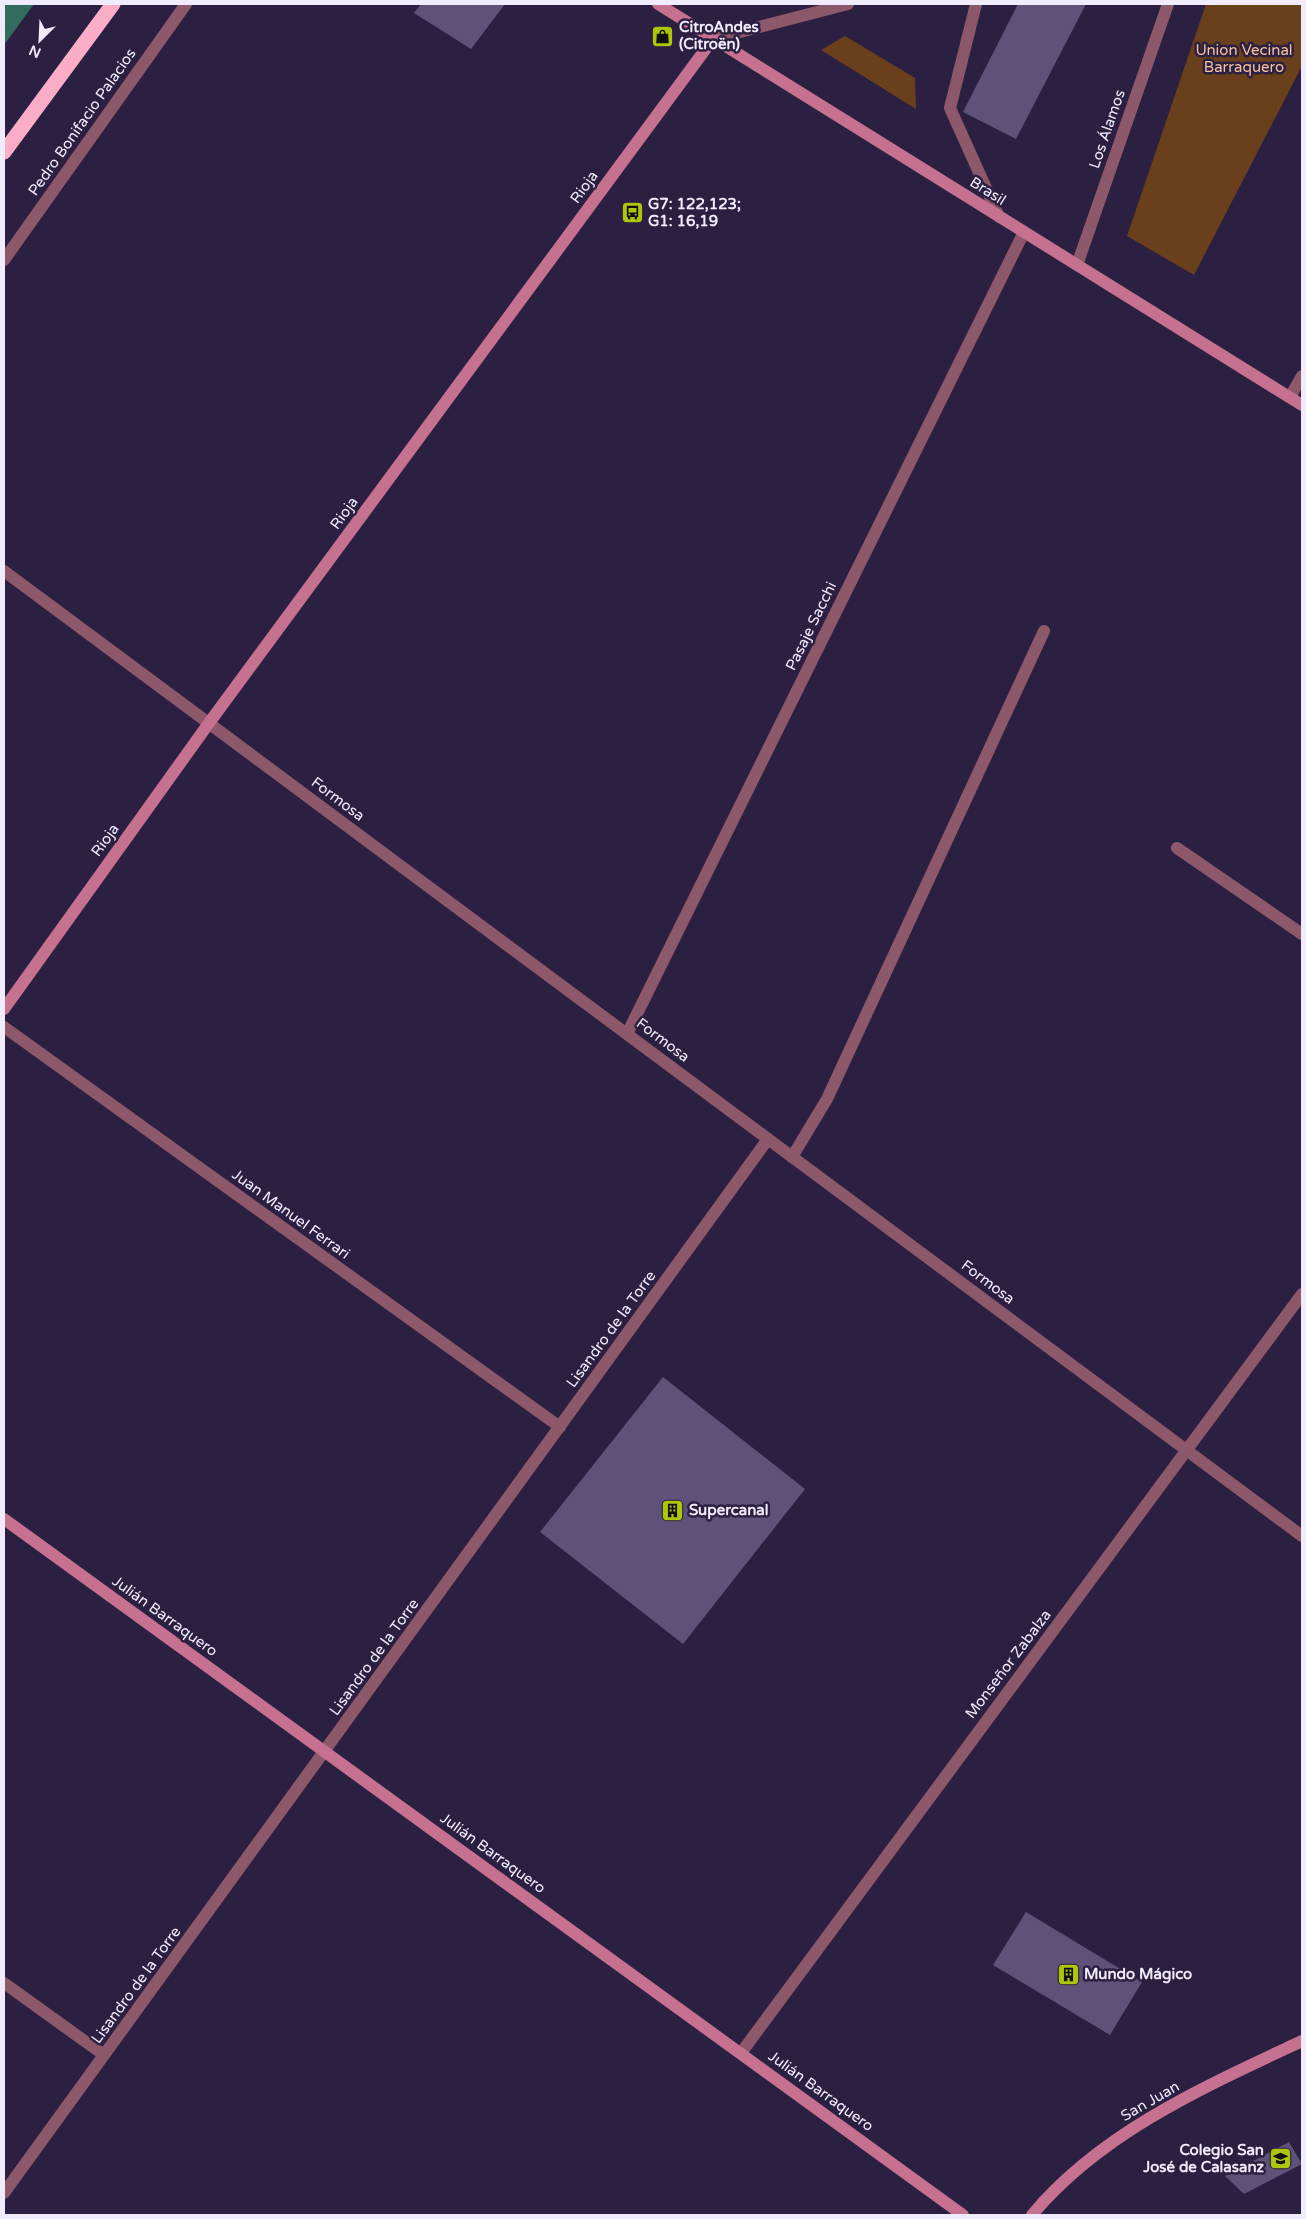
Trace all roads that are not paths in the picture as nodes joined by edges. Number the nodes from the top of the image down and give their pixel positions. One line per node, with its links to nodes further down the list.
1 (112, 4): 8 (highway)
2 (186, 4): 11 (street, Pedro Bonifacio Palacios)
3 (658, 4): 7 (street, Brasil)
4 (848, 4): 7 (street)
5 (976, 4): 9 (street)
6 (1168, 4): 12 (street, Los Álamos)
7 (713, 39): 9 (street, Brasil); 18 (street, Rioja)
8 (4, 152)
9 (999, 216): 10 (street, Brasil)
10 (1024, 232): 12 (street, Brasil); 23 (street, Pasaje Sacchi)
11 (4, 260)
12 (1076, 266): 14 (street, Brasil)
13 (1302, 376): 14 (street)
14 (1290, 397): 15 (street, Brasil)
15 (1302, 405)
16 (4, 570): 18 (street, Formosa)
17 (1044, 631): 25 (street)
18 (209, 723): 21 (street, Rioja); 23 (street, Formosa)
19 (1177, 848): 20 (street)
20 (1302, 934)
21 (4, 1009)
22 (4, 1027): 27 (street, Juan Manuel Ferrari)
23 (627, 1034): 24 (street, Formosa)
24 (768, 1139): 25 (street, Formosa); 27 (street, Lisandro de la Torre)
25 (792, 1157): 28 (street, Formosa)
26 (1302, 1294): 28 (street, Monseñor Zabalza)
27 (560, 1428): 31 (street, Lisandro de la Torre)
28 (1187, 1450): 30 (street, Formosa); 34 (street, Monseñor Zabalza)
29 (4, 1519): 31 (street, Julián Barraquero)
30 (1302, 1536)
31 (325, 1752): 34 (street, Julián Barraquero); 35 (street, Lisandro de la Torre)
32 (4, 1983): 35 (street)
33 (1302, 2040): 38 (street, San Juan)
34 (741, 2052): 37 (street, Julián Barraquero)
35 (104, 2055): 36 (street, Lisandro de la Torre)
36 (4, 2193)
37 (963, 2215)
38 (1032, 2215)

